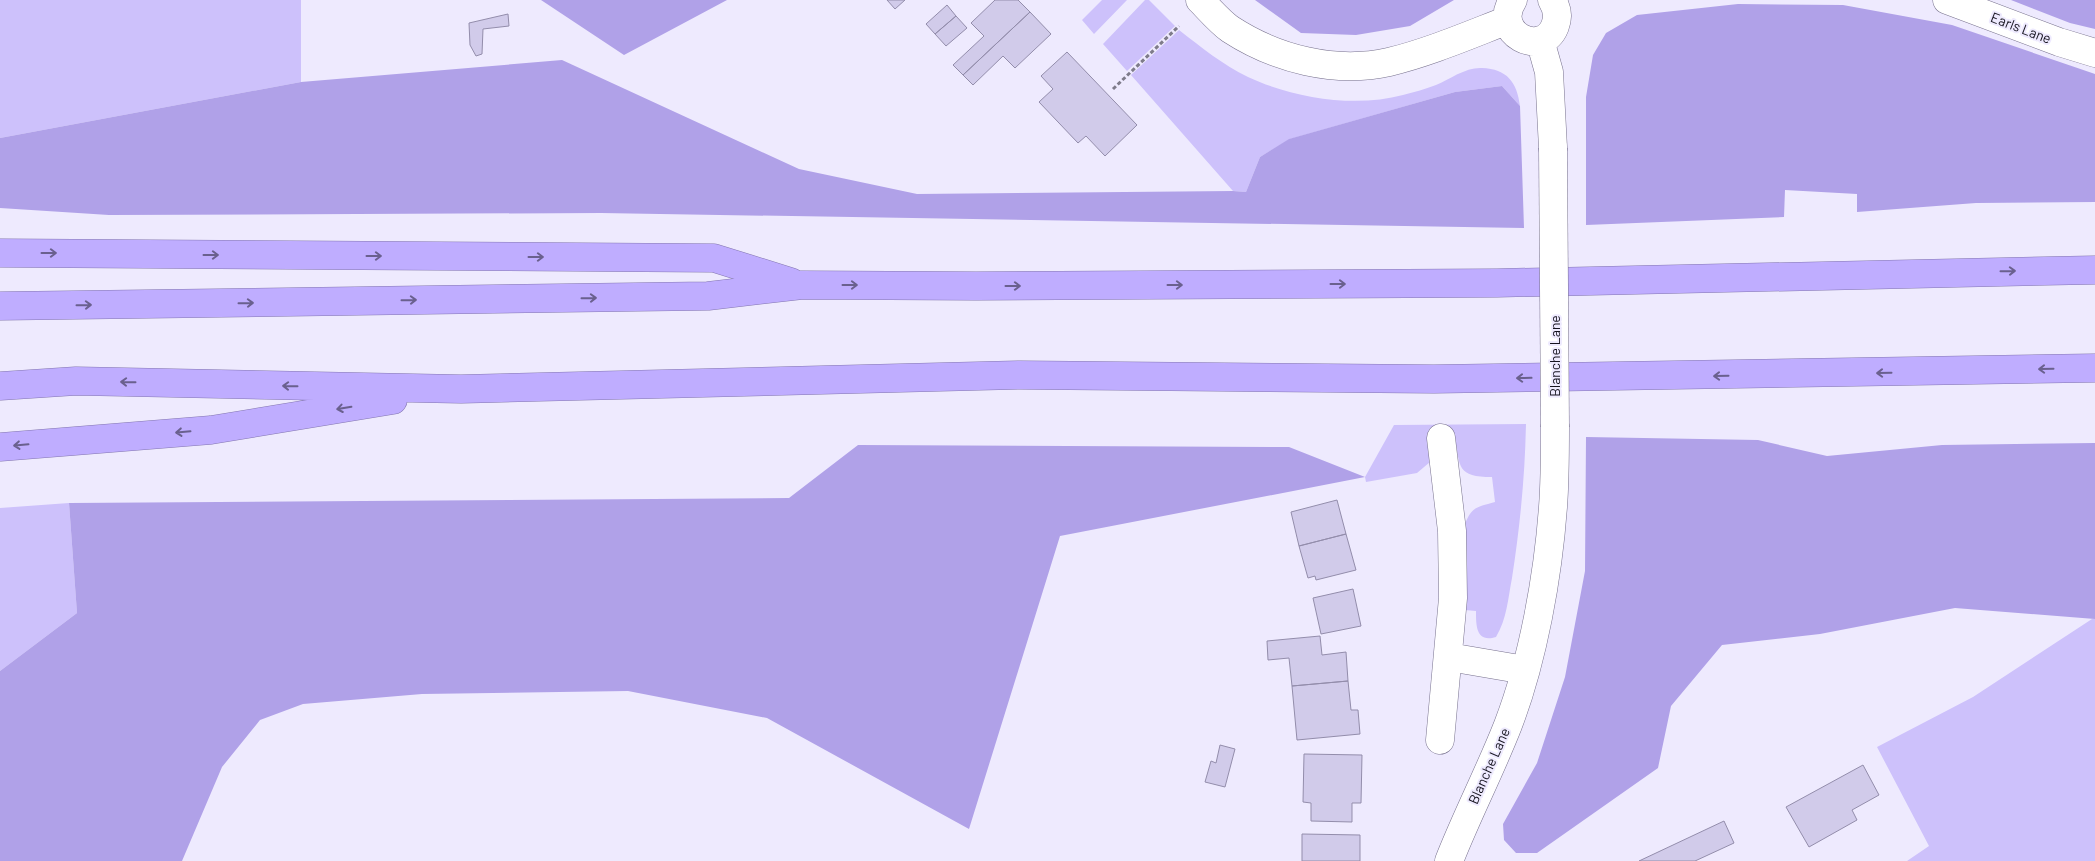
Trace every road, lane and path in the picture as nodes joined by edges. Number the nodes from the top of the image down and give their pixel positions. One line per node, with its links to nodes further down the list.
1 (1947, 0): 6 (street, Earls Lane)
2 (1201, 2): 4 (street); 7 (path)
3 (1559, 2): 5 (street)
4 (1510, 10): 5 (street)
5 (1540, 40): 18 (street, Blanche Lane, bridge)
6 (2095, 53)
7 (1113, 89)
8 (0, 253): 10 (highway, one-way to 10)
9 (2095, 270): 10 (highway, one-way to 9)
10 (802, 285): 11 (highway, one-way to 10)
11 (0, 306)
12 (2095, 368): 14 (highway, one-way to 14)
13 (0, 386): 14 (highway, one-way to 13)
14 (461, 389): 16 (highway, one-way to 16)
15 (1441, 438): 17 (street)
16 (0, 447)
17 (1449, 657): 18 (street); 19 (street)
18 (1525, 670): 20 (street, Blanche Lane)
19 (1440, 740)
20 (1449, 861)

